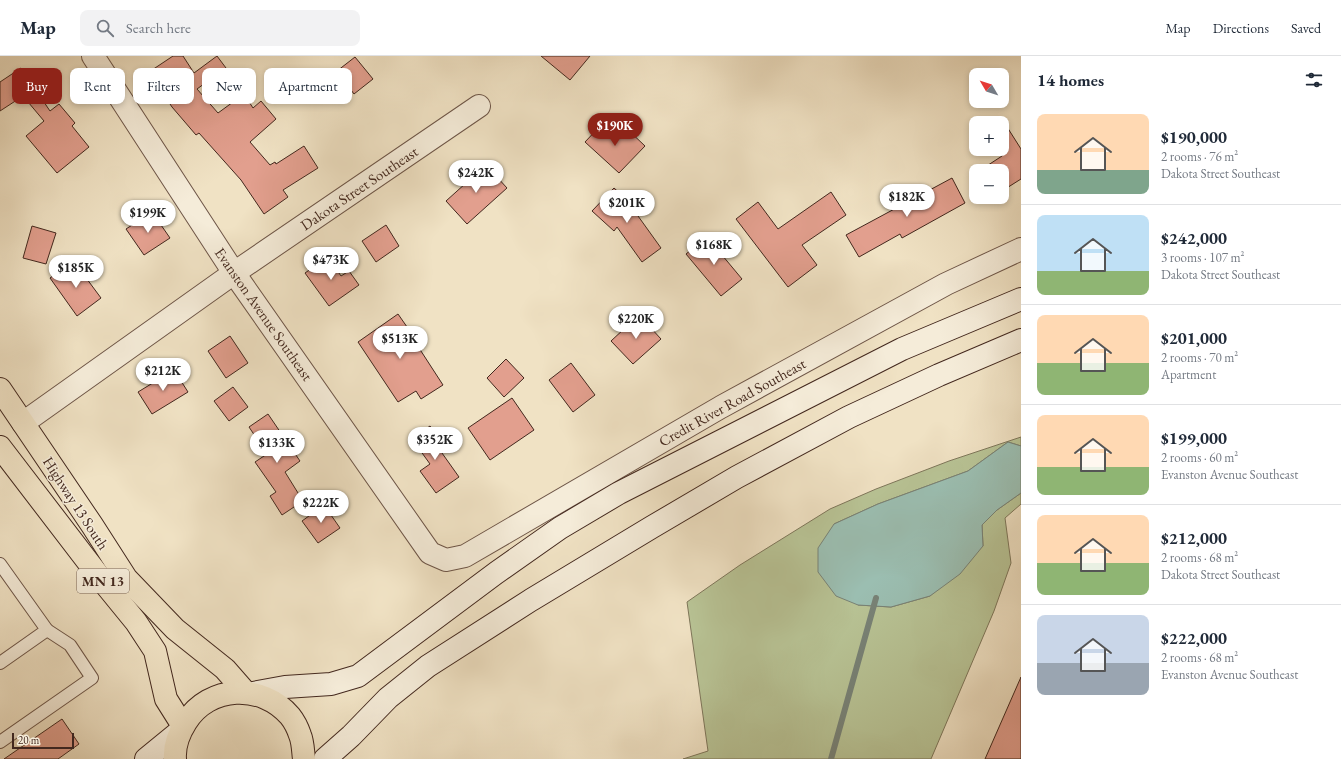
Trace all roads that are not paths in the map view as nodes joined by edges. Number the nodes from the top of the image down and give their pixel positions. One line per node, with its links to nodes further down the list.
1 (93, 56): 4 (street, Evanston Avenue Southeast)
2 (479, 106): 4 (street, Dakota Street Southeast)
3 (1021, 249): 10 (street, Credit River Road Southeast)
4 (234, 273): 8 (street, Dakota Street Southeast); 10 (street, Evanston Avenue Southeast)
5 (1021, 299): 14 (street)
6 (1021, 340): 20 (street)
7 (0, 389): 8 (main road, Highway 13 South / MN 13)
8 (23, 423): 14 (main road, Highway 13 South / MN 13)
9 (0, 447): 15 (main road, Highway 13 South / MN 13)
10 (446, 560)
11 (0, 564): 12 (lane)
12 (47, 630): 13 (lane); 16 (lane)
13 (0, 663)
14 (250, 693): 15 (main road); 19 (main road)
15 (181, 729): 17 (street); 18 (main road)
16 (0, 742)
17 (146, 759)
18 (175, 759)
19 (304, 759)
20 (325, 759)

